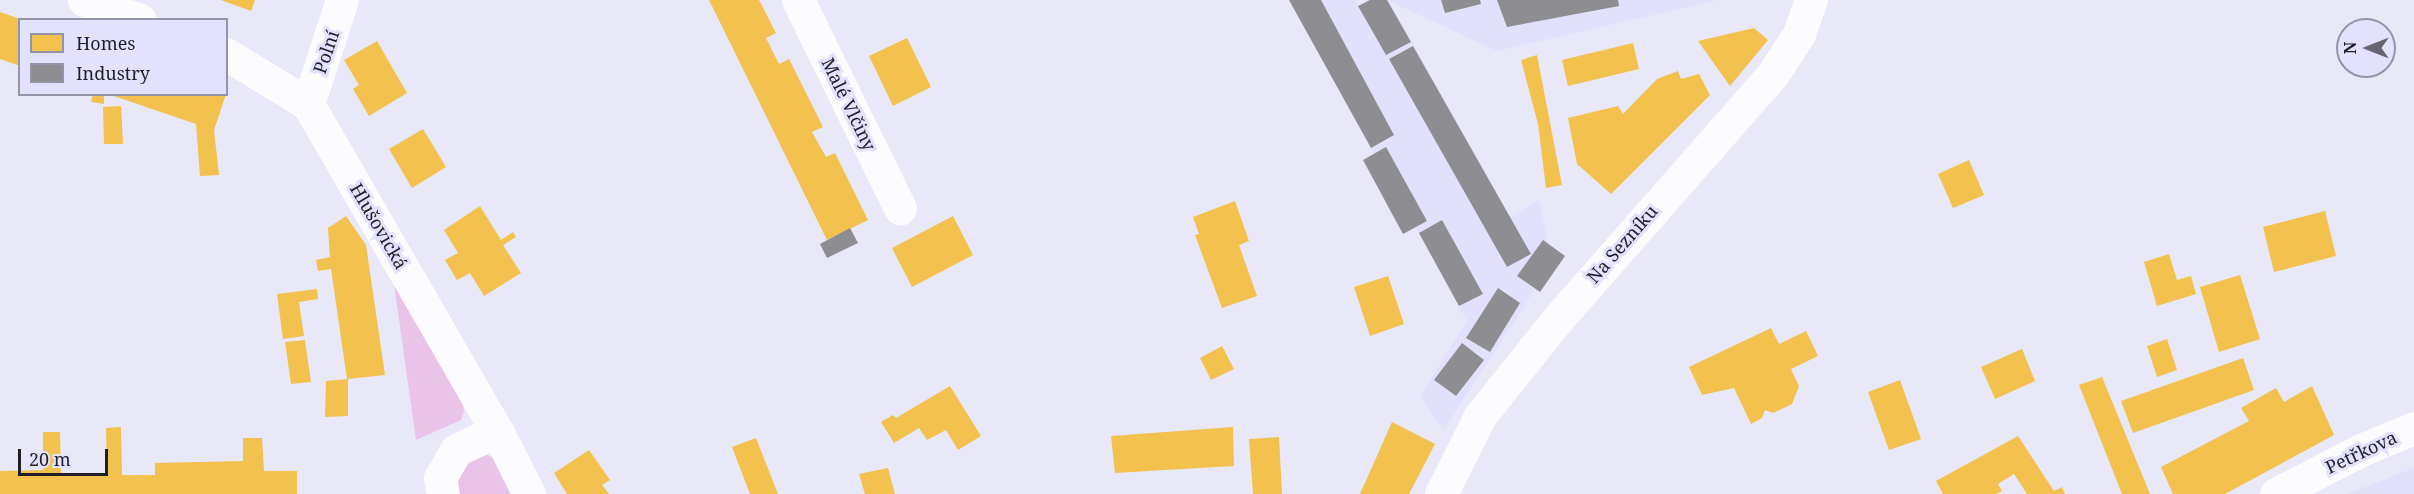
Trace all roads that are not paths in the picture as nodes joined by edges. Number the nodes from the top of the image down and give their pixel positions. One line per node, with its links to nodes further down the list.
1 (84, 0): 5 (street)
2 (342, 0): 7 (street, Polní)
3 (798, 0): 8 (street, Malé Vlčiny)
4 (1811, 0): 13 (street, Na Sezníku)
5 (134, 18)
6 (228, 55): 7 (street, Hlušovická)
7 (308, 104): 10 (street, Hlušovická)
8 (900, 208)
9 (2414, 428): 14 (street, Petřkova)
10 (497, 430): 11 (street); 12 (street, Hlušovická)
11 (443, 494)
12 (529, 494)
13 (1441, 494)
14 (2276, 494)

